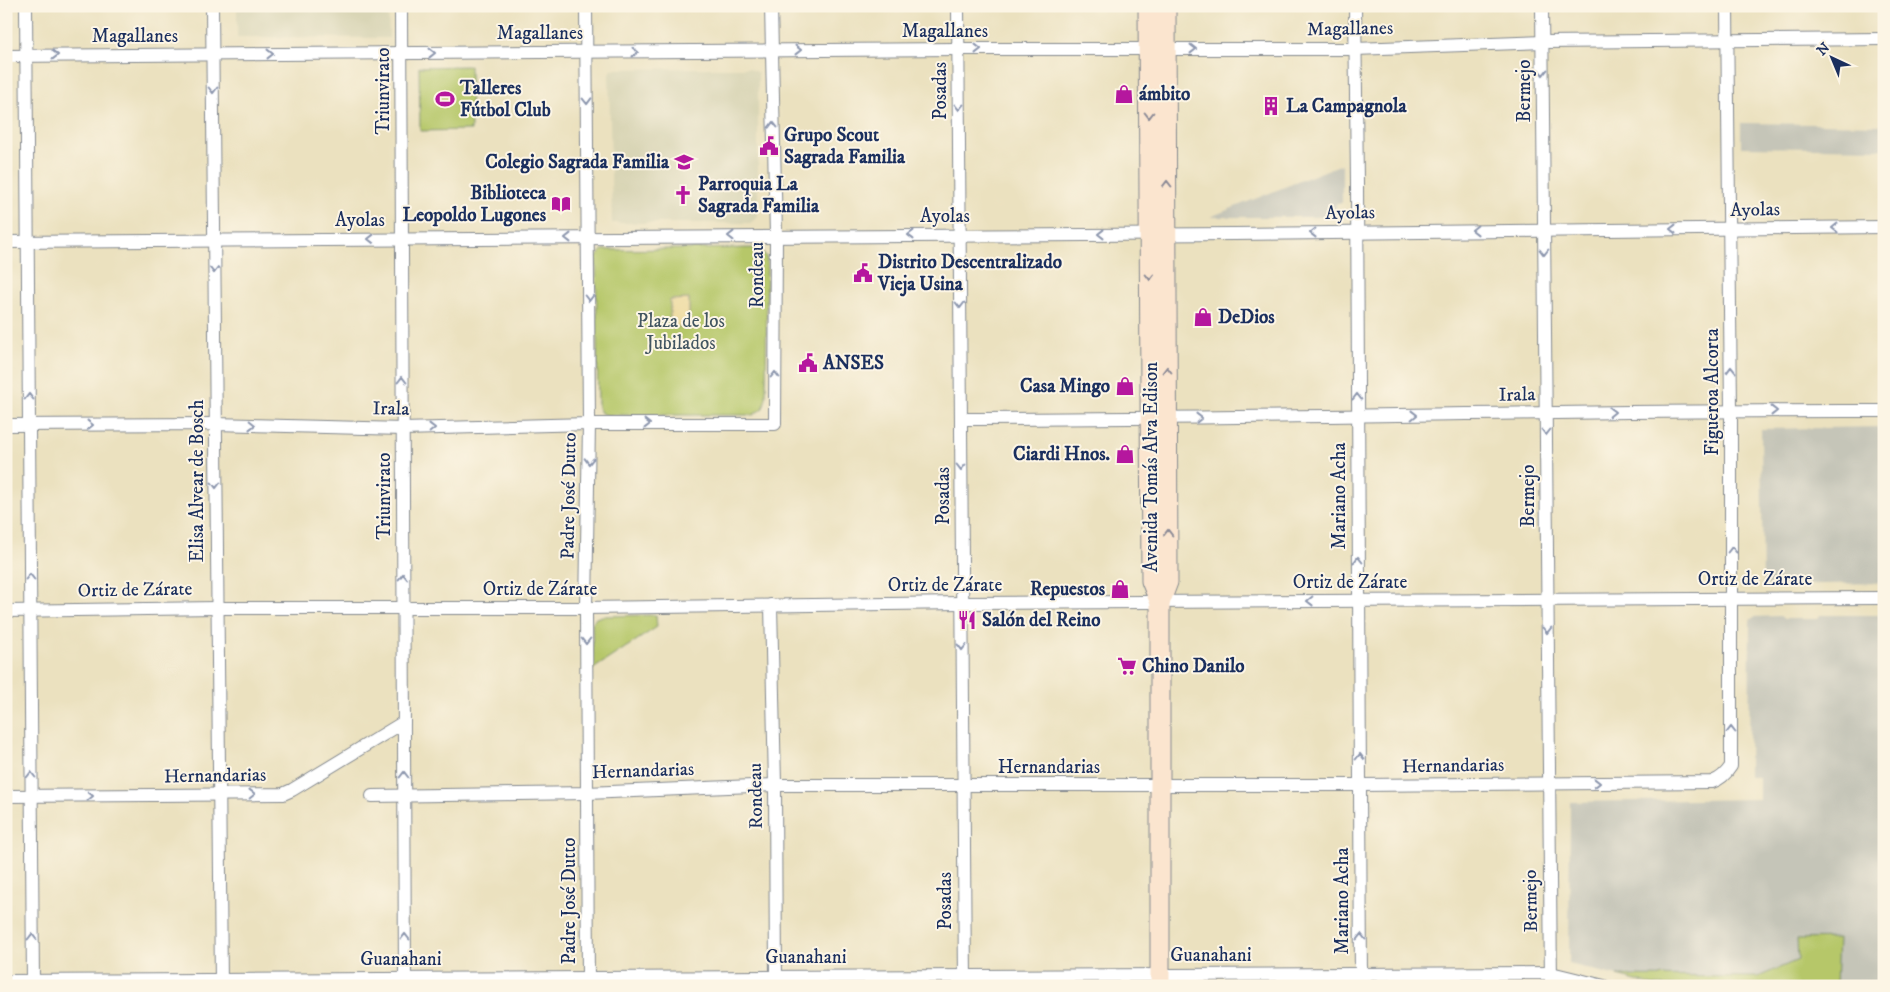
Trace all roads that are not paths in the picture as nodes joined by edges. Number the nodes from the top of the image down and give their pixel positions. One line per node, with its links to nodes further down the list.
1 (26, 6): 23 (street)
2 (212, 6): 21 (street, Elisa Alvear de Bosch)
3 (401, 6): 20 (street, Triunvirato)
4 (586, 6): 19 (street, Padre José Dutto)
5 (771, 6): 18 (street, Rondeau)
6 (958, 6): 15 (street, Posadas)
7 (1148, 6): 16 (main road, Avenida Tomás Alva Edison)
8 (1166, 6): 16 (main road, Avenida Tomás Alva Edison)
9 (1355, 6): 17 (street, Mariano Acha)
10 (1542, 6): 14 (street, Bermejo)
11 (1727, 6): 13 (street, Figueroa Alcorta)
12 (1884, 39): 13 (street, Magallanes)
13 (1727, 40): 14 (street, Magallanes); 25 (street, Figueroa Alcorta)
14 (1543, 42): 17 (street, Magallanes); 26 (street, Bermejo, one-way to 26)
15 (958, 49): 16 (street, Magallanes, one-way to 16); 18 (street, Magallanes, one-way to 15); 29 (street, Posadas, one-way to 29)
16 (1157, 49): 17 (street, Magallanes, one-way to 17); 28 (main road, Avenida Tomás Alva Edison)
17 (1355, 49): 27 (street, Mariano Acha)
18 (772, 51): 19 (street, Magallanes, one-way to 18); 30 (street, Rondeau, one-way to 18)
19 (586, 52): 20 (street, Magallanes, one-way to 19); 31 (street, Padre José Dutto, one-way to 31)
20 (401, 53): 21 (street, Magallanes, one-way to 20); 32 (street, Triunvirato)
21 (213, 54): 23 (street, Magallanes, one-way to 21); 33 (street, Elisa Alvear de Bosch, one-way to 33)
22 (6, 56): 23 (street, Magallanes)
23 (27, 56): 35 (street)
24 (1884, 227): 25 (street, Ayolas, one-way to 25)
25 (1730, 229): 26 (street, Ayolas, one-way to 26); 36 (street, Figueroa Alcorta, one-way to 25)
26 (1544, 230): 27 (street, Ayolas, one-way to 27); 38 (street, Bermejo, one-way to 38)
27 (1356, 232): 28 (street, Ayolas, one-way to 28); 39 (street, Mariano Acha, one-way to 27)
28 (1158, 233): 29 (street, Ayolas, one-way to 29); 41 (main road, Avenida Tomás Alva Edison)
29 (960, 235): 30 (street, Ayolas, one-way to 30); 40 (street, Posadas, one-way to 40)
30 (776, 236): 31 (street, Ayolas, one-way to 31); 44 (street, Rondeau, one-way to 30)
31 (589, 237): 32 (street, Ayolas, one-way to 32); 43 (street, Padre José Dutto, one-way to 43)
32 (402, 239): 33 (street, Ayolas, one-way to 33); 47 (street, Triunvirato, one-way to 32)
33 (214, 240): 35 (street, Ayolas); 42 (street, Elisa Alvear de Bosch, one-way to 42)
34 (6, 242): 35 (street, Ayolas)
35 (28, 242): 46 (street, one-way to 35)
36 (1732, 410): 37 (street, Irala, one-way to 37); 38 (street, Irala, one-way to 36); 48 (street, Figueroa Alcorta, one-way to 36)
37 (1884, 411)
38 (1546, 413): 39 (street, Irala, one-way to 38); 50 (street, Bermejo, one-way to 50)
39 (1358, 416): 41 (street, Irala, one-way to 39); 51 (street, Mariano Acha, one-way to 39)
40 (961, 419): 41 (street, Irala); 52 (street, Posadas, one-way to 52)
41 (1159, 419): 53 (main road, Avenida Tomás Alva Edison, one-way to 41); 53 (main road, Avenida Tomás Alva Edison)
42 (216, 424): 46 (street, Irala, one-way to 42); 47 (street, Irala, one-way to 47); 56 (street, Elisa Alvear de Bosch, one-way to 56)
43 (589, 424): 44 (street, Irala, one-way to 44); 47 (street, Irala, one-way to 43); 57 (street, Padre José Dutto, one-way to 57)
44 (775, 424)
45 (6, 425): 46 (street, Irala)
46 (29, 425): 59 (street, one-way to 46)
47 (403, 428): 55 (street, Triunvirato, one-way to 47)
48 (1732, 598): 49 (street, Ortiz de Zárate); 50 (street, Ortiz de Zárate); 61 (street, Figueroa Alcorta, one-way to 48)
49 (1884, 598)
50 (1547, 600): 51 (street, Ortiz de Zárate); 62 (street, Bermejo, one-way to 62)
51 (1359, 601): 53 (street, Ortiz de Zárate, one-way to 53); 65 (street, Mariano Acha, one-way to 51)
52 (962, 603): 53 (street, Ortiz de Zárate); 54 (street, Ortiz de Zárate); 66 (street, Posadas, one-way to 66)
53 (1160, 603): 64 (main road, Avenida Tomás Alva Edison)
54 (771, 605): 57 (street, Ortiz de Zárate); 63 (street, Rondeau)
55 (403, 607): 56 (street, Ortiz de Zárate); 57 (street, Ortiz de Zárate); 60 (street, Triunvirato)
56 (217, 608): 59 (street, Ortiz de Zárate); 68 (street, Elisa Alvear de Bosch)
57 (586, 608): 67 (street, Padre José Dutto, one-way to 67)
58 (6, 611): 59 (street, Ortiz de Zárate)
59 (30, 611): 71 (street, one-way to 59)
60 (404, 722): 68 (street, Hernandarias, one-way to 60); 69 (street, Triunvirato, one-way to 60)
61 (1724, 776): 62 (street, Hernandarias, one-way to 61)
62 (1548, 783): 65 (street, Hernandarias); 73 (street, Bermejo)
63 (775, 785): 66 (street, Hernandarias); 67 (street, Hernandarias); 78 (street, Rondeau)
64 (1160, 785): 65 (street, Hernandarias); 66 (street, Hernandarias); 76 (main road, Avenida Tomás Alva Edison)
65 (1360, 785): 74 (street, Mariano Acha, one-way to 65)
66 (963, 786): 75 (street, Posadas)
67 (587, 792): 69 (street, Hernandarias); 81 (street, Padre José Dutto)
68 (218, 794): 71 (street, Hernandarias, one-way to 68); 79 (street, Elisa Alvear de Bosch)
69 (404, 795): 72 (street, Hernandarias); 80 (street, Triunvirato, one-way to 69)
70 (6, 796): 71 (street, Hernandarias)
71 (32, 796): 82 (street, one-way to 71)
72 (372, 796)
73 (1551, 973): 74 (street, Guanahani); 83 (street, Bermejo); 84 (street, Guanahani)
74 (1361, 979): 76 (street, Guanahani)
75 (965, 980): 76 (street, Guanahani); 78 (street, Guanahani)
76 (1160, 980)
77 (6, 981): 82 (street, Guanahani)
78 (775, 981): 81 (street, Guanahani)
79 (221, 982): 80 (street, Guanahani); 82 (street, Guanahani)
80 (405, 982): 81 (street, Guanahani)
81 (588, 982)
82 (33, 983)
83 (1551, 986)
84 (1604, 986)

